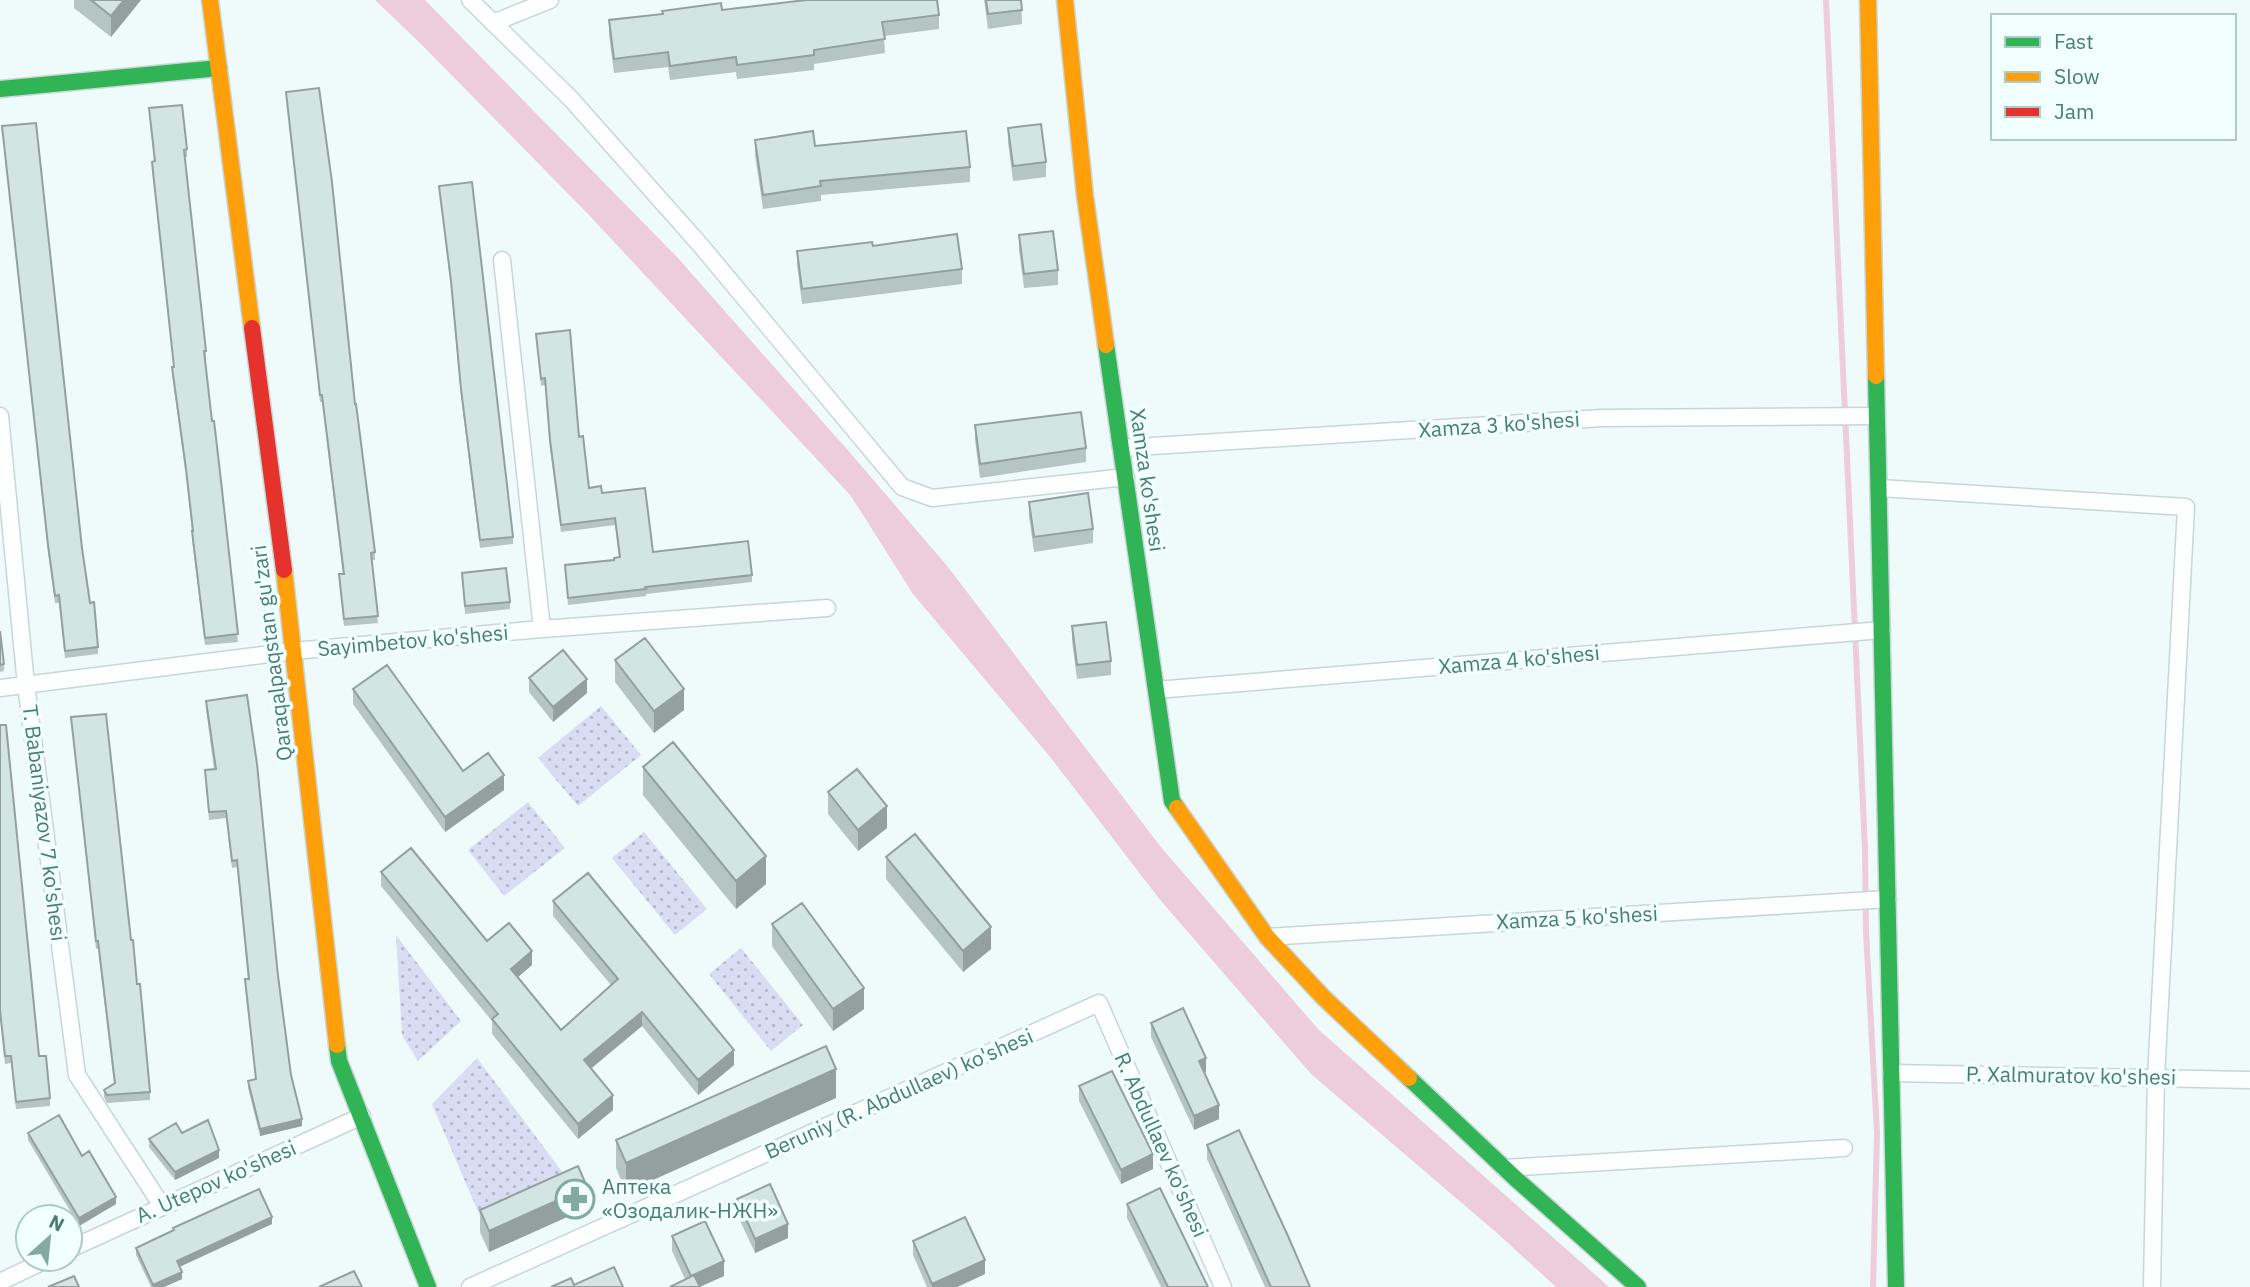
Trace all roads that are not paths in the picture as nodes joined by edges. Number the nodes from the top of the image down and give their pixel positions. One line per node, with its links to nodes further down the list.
1 (210, 0): 7 (street, Qaraqalpaqstan gu'zari)
2 (470, 0): 6 (street)
3 (550, 0): 6 (street)
4 (1065, 0): 12 (street, Xamza ko'shesi)
5 (1868, 0): 11 (street)
6 (493, 23): 13 (street)
7 (219, 68): 8 (street); 18 (street, Qaraqalpaqstan gu'zari)
8 (0, 89)
9 (502, 260): 16 (street)
10 (0, 416): 19 (street, T. Babaniyazov 7 ko'shesi)
11 (1877, 416): 12 (street, Xamza 3 ko'shesi); 14 (street)
12 (1121, 448): 13 (street, Xamza ko'shesi)
13 (1126, 477): 21 (street, Xamza ko'shesi)
14 (1879, 488): 17 (street); 26 (street)
15 (827, 608): 16 (street, Sayimbetov ko'shesi)
16 (542, 629): 18 (street, Sayimbetov ko'shesi)
17 (1882, 630): 21 (street, Xamza 4 ko'shesi); 22 (street)
18 (294, 651): 19 (street, Sayimbetov ko'shesi); 28 (street, Qaraqalpaqstan gu'zari)
19 (26, 685): 20 (street, Sayimbetov ko'shesi); 31 (street, T. Babaniyazov 7 ko'shesi)
20 (0, 688)
21 (1156, 690): 23 (street, Xamza ko'shesi)
22 (1888, 899): 23 (street, Xamza 5 ko'shesi); 25 (street)
23 (1267, 937): 30 (street, Xamza ko'shesi)
24 (1098, 1003): 36 (street, Beruniy (R. Abdullaev) ko'shesi); 37 (street, R. Abdullaev ko'shesi)
25 (1891, 1073): 26 (street, P. Xalmuratov ko'shesi); 39 (street)
26 (2156, 1078): 27 (street, P. Xalmuratov ko'shesi); 40 (street)
27 (2250, 1080)
28 (362, 1116): 31 (street, A. Utepov ko'shesi); 35 (street, Qaraqalpaqstan gu'zari)
29 (1844, 1148): 30 (street)
30 (1504, 1168): 38 (street, Xamza ko'shesi)
31 (162, 1206): 32 (street, A. Utepov ko'shesi)
32 (84, 1242)
33 (19, 1273): 34 (street)
34 (0, 1282)
35 (428, 1287)
36 (470, 1287)
37 (1223, 1287)
38 (1638, 1287)
39 (1896, 1287)
40 (2152, 1287)

